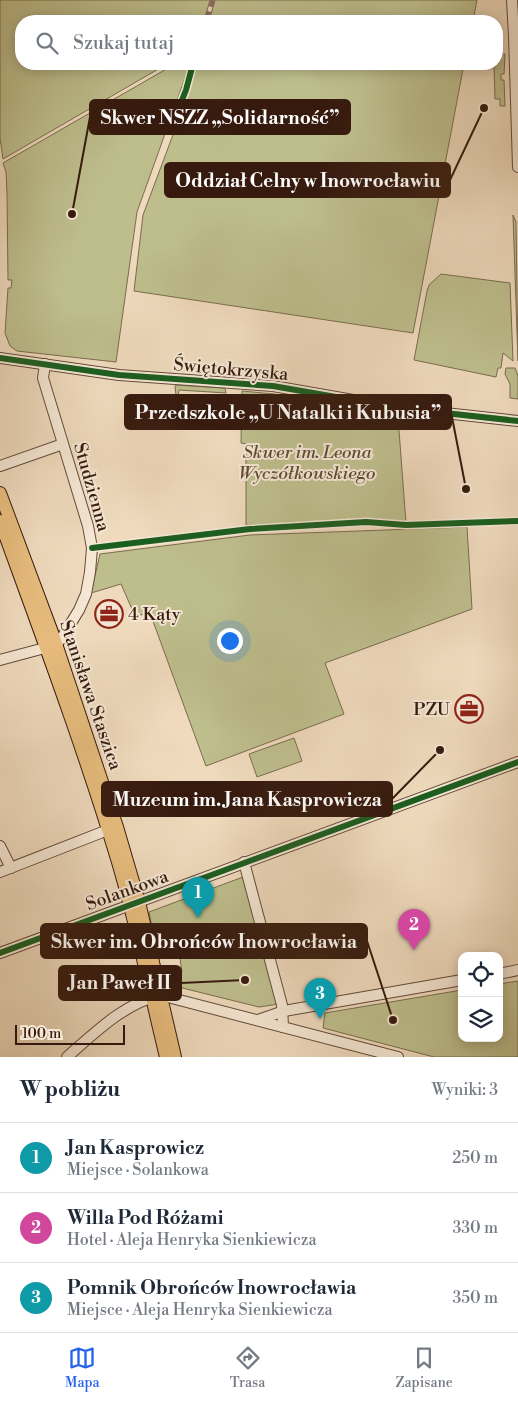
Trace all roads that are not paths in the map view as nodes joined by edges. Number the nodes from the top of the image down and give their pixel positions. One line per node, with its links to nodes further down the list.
1 (512, 0): 2 (street)
2 (518, 167)
3 (0, 358): 4 (street, Świętokrzyska)
4 (44, 364): 5 (street, Świętokrzyska); 6 (street, Studzienna)
5 (518, 421)
6 (63, 444): 7 (street); 10 (street, Studzienna)
7 (0, 466)
8 (0, 493): 10 (main road, Stanisława Staszica)
9 (0, 520): 10 (main road, Stanisława Staszica)
10 (51, 646): 11 (street); 13 (main road, Stanisława Staszica)
11 (0, 660)
12 (518, 762): 15 (street, Solankowa)
13 (112, 828): 16 (street); 18 (main road, Stanisława Staszica)
14 (0, 846): 16 (street)
15 (244, 862): 18 (street, Solankowa); 24 (street)
16 (11, 868): 17 (street)
17 (0, 872)
18 (134, 904): 19 (street, Solankowa); 23 (main road, Stanisława Staszica)
19 (0, 953)
20 (518, 970): 21 (street)
21 (503, 973)
22 (458, 981): 24 (street)
23 (155, 996): 25 (street); 27 (street); 28 (main road, Stanisława Staszica); 29 (main road, Stanisława Staszica)
24 (284, 1011): 25 (street); 26 (street)
25 (257, 1020): 26 (street)
26 (283, 1027): 30 (street)
27 (67, 1057)
28 (166, 1057)
29 (175, 1057)
30 (398, 1057)

